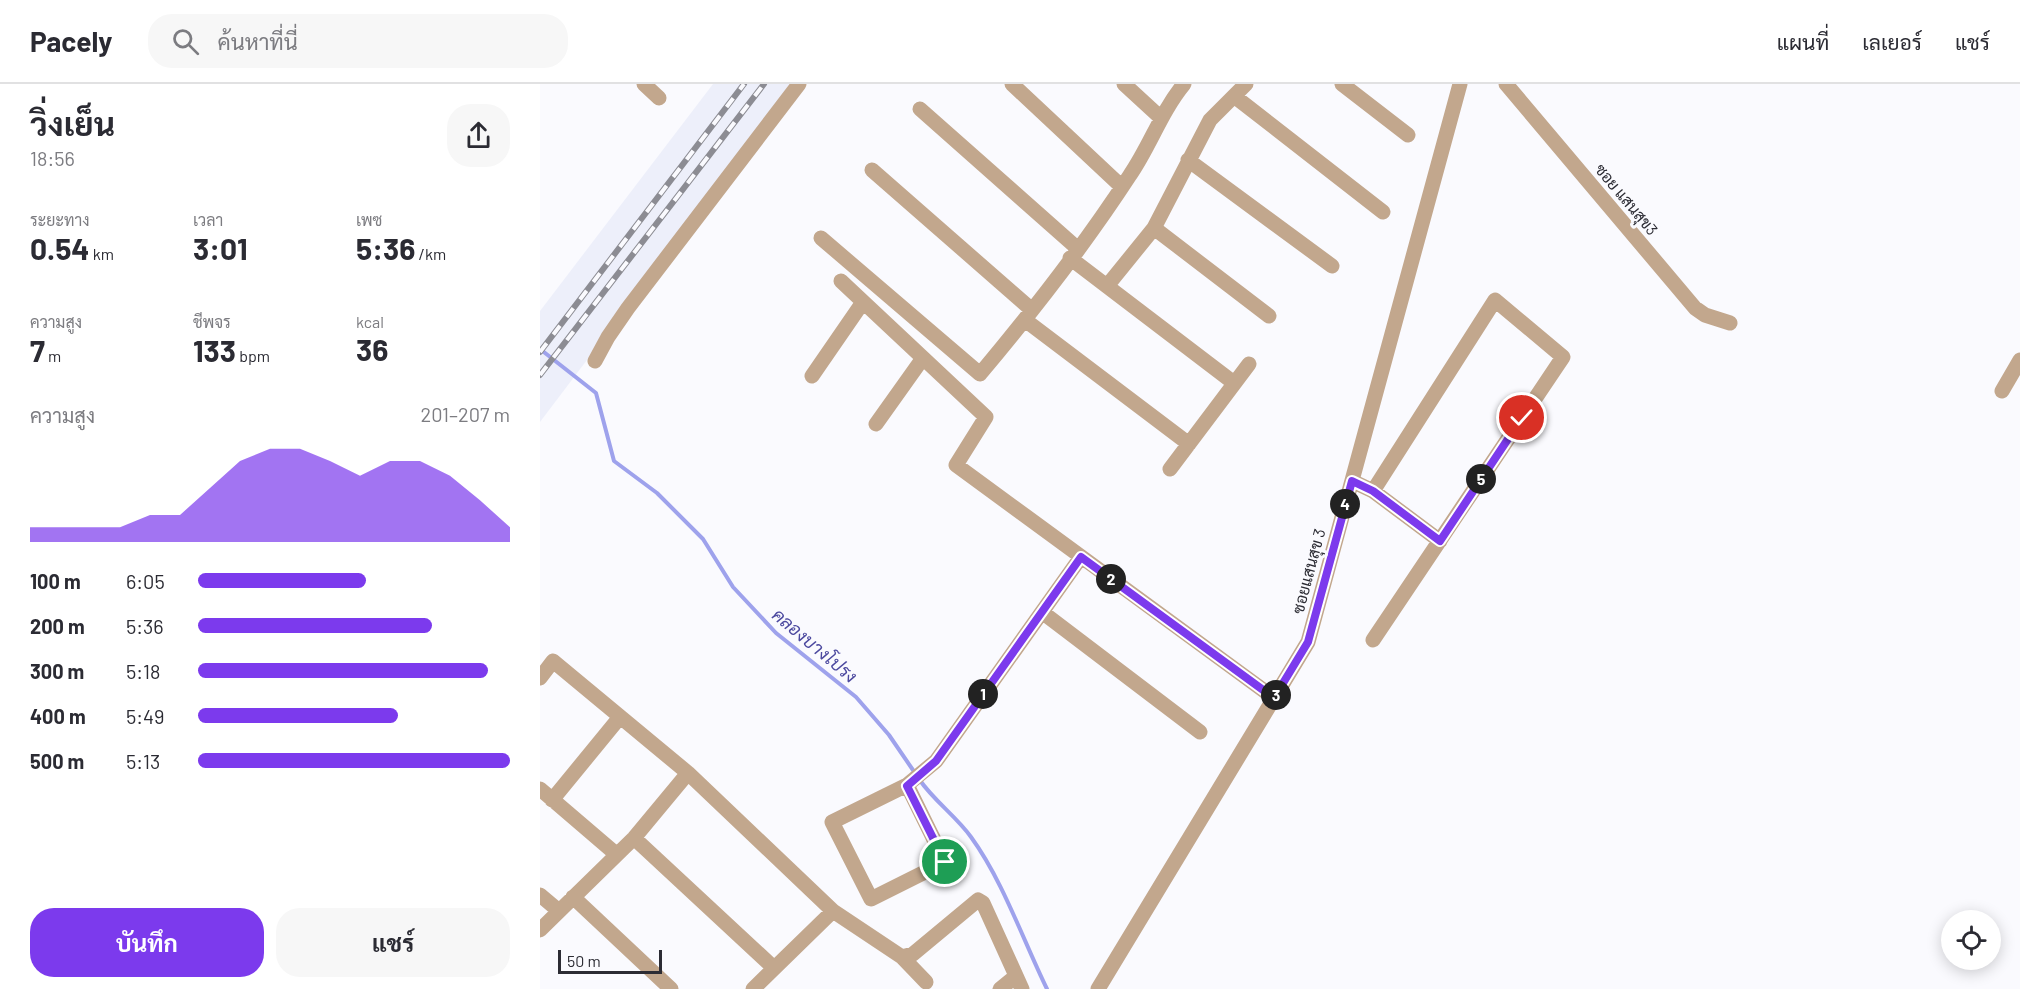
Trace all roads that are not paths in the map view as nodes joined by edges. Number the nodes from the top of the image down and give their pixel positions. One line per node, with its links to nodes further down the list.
1 (644, 84): 11 (street)
2 (800, 84): 30 (street)
3 (1012, 84): 17 (street)
4 (1124, 84): 13 (street)
5 (1184, 84): 13 (street)
6 (1246, 84): 10 (street)
7 (1342, 84): 14 (street)
8 (1460, 84): 39 (street, ซอยแสนสุข 3)
9 (1506, 84): 28 (street, ซอย แสนสุข3)
10 (1234, 96): 15 (street); 18 (street)
11 (659, 98)
12 (920, 109): 21 (street)
13 (1161, 118): 17 (street)
14 (1408, 135)
15 (1188, 160): 19 (street); 22 (street)
16 (872, 170): 26 (street)
17 (1122, 188): 21 (street)
18 (1383, 212)
19 (1154, 228): 24 (street); 27 (street)
20 (821, 238): 26 (street)
21 (1074, 253): 24 (street); 26 (street)
22 (1332, 266)
23 (841, 281): 25 (street)
24 (1107, 286): 34 (street)
25 (864, 302): 29 (street); 33 (street)
26 (1029, 315): 37 (street)
27 (1269, 316)
28 (1730, 323)
29 (923, 358): 36 (street); 42 (street)
30 (596, 360)
31 (2020, 360): 35 (street)
32 (1249, 363): 34 (street)
33 (812, 376)
34 (1234, 383): 37 (street)
35 (2002, 391)
36 (876, 424)
37 (1189, 444): 38 (street)
38 (1170, 469)
39 (1352, 481): 40 (street); 46 (street, ซอยแสนสุข 3)
40 (1373, 491): 41 (street); 41 (street)
41 (1440, 541): 44 (street)
42 (1081, 557): 43 (street); 46 (street)
43 (1042, 612): 48 (street); 50 (street)
44 (1373, 640)
45 (540, 678): 47 (street)
46 (1274, 698): 67 (street, ซอยแสนสุข 3)
47 (620, 717): 49 (street); 52 (street)
48 (1200, 732)
49 (688, 773): 53 (street); 58 (street)
50 (908, 784): 50 (street)
51 (540, 789): 52 (street)
52 (552, 800): 54 (street)
53 (634, 838): 54 (street); 61 (street)
54 (616, 854): 56 (street)
55 (540, 896): 57 (street)
56 (573, 897): 57 (street); 64 (street)
57 (559, 911): 59 (street)
58 (833, 911): 60 (street); 61 (street)
59 (540, 930)
60 (902, 957): 62 (street); 63 (street)
61 (774, 968): 65 (street)
62 (926, 982)
63 (1019, 982): 66 (street)
64 (671, 989)
65 (753, 989)
66 (1000, 989)
67 (1098, 989)

